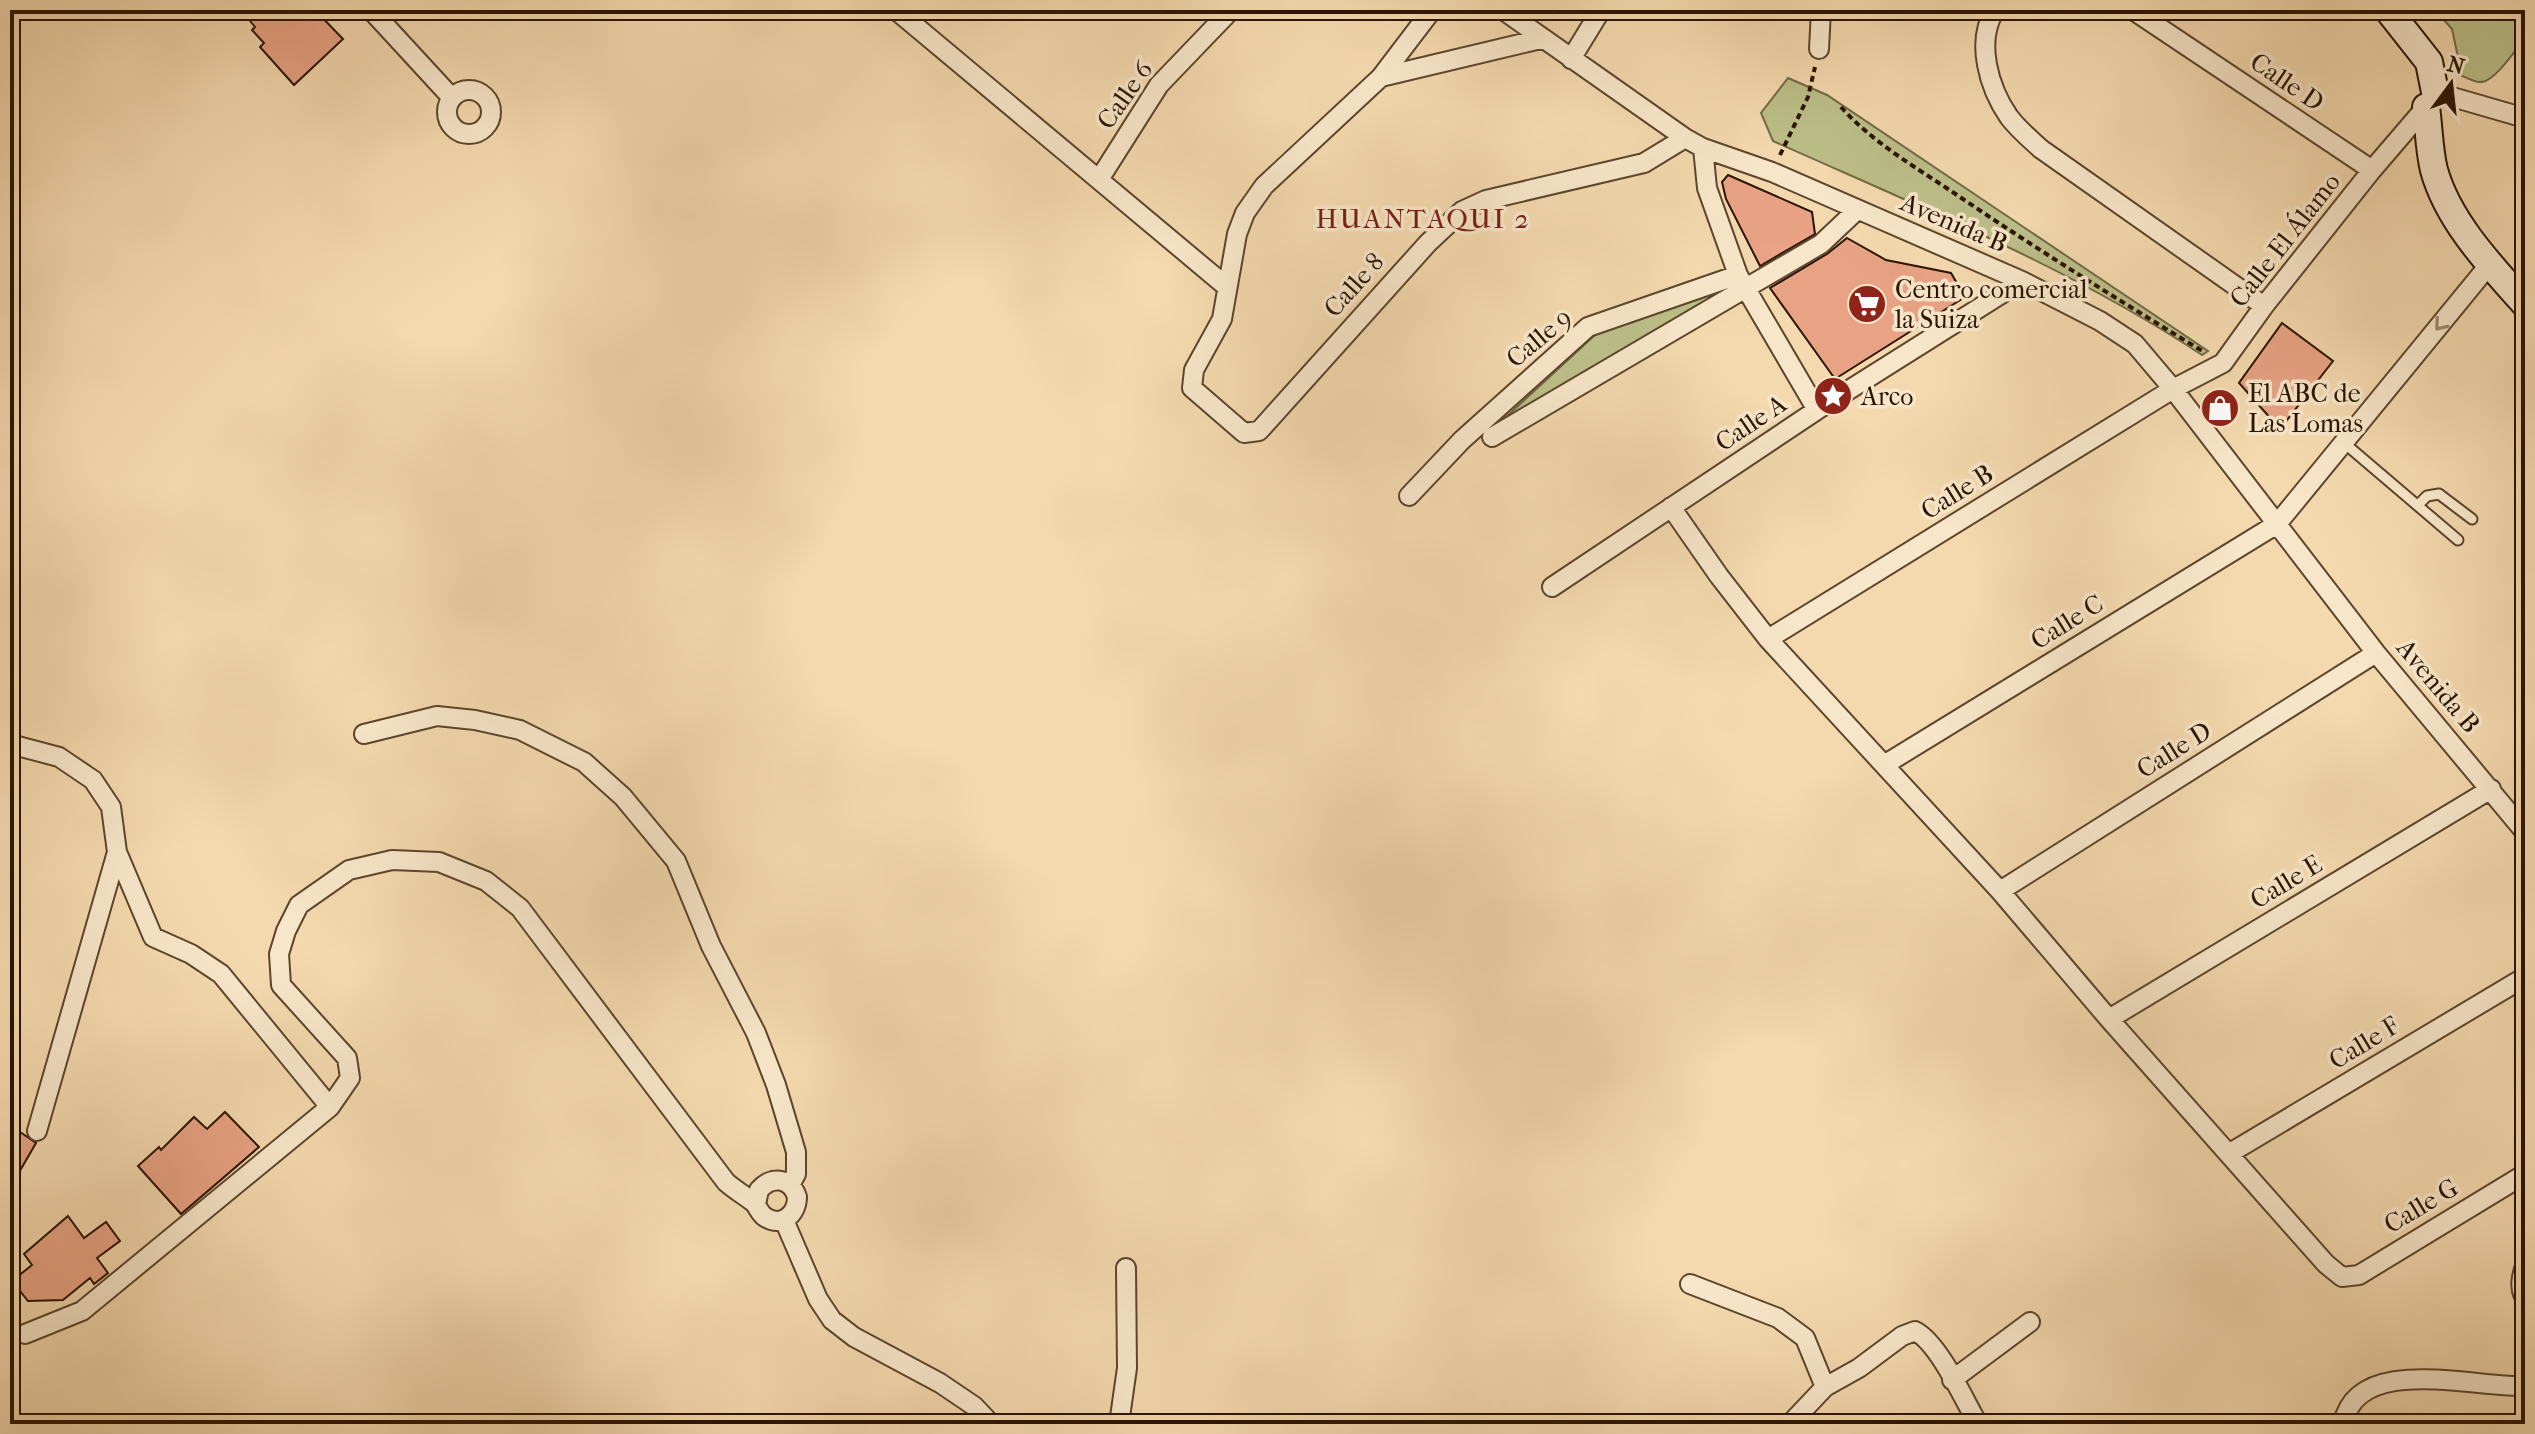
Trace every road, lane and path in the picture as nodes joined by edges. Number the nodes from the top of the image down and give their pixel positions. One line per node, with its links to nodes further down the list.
1 (371, 10): 15 (street)
2 (896, 10): 23 (street)
3 (1231, 10): 23 (street, Calle 6)
4 (1432, 10): 14 (street)
5 (1503, 10): 11 (street, Avenida B)
6 (1601, 10): 13 (street)
7 (1821, 10): 12 (street)
8 (1995, 10): 30 (street)
9 (2133, 10): 21 (street, Calle D)
10 (2388, 10): 16 (street)
11 (1541, 39): 13 (street, Avenida B); 14 (street)
12 (1819, 49): 22 (path)
13 (1571, 59): 19 (street, Avenida B)
14 (1381, 77): 28 (street)
15 (452, 98)
16 (2430, 100): 18 (street); 21 (street, Calle El Álamo); 25 (street)
17 (1841, 107): 31 (path)
18 (2525, 118)
19 (1685, 138): 20 (street, Avenida B); 28 (street, Calle 8)
20 (1703, 148): 22 (street, Avenida B); 27 (street)
21 (2372, 170): 30 (street, Calle El Álamo)
22 (1772, 172): 24 (street, Avenida B)
23 (1100, 178): 28 (street)
24 (1857, 210): 26 (street, Avenida B); 27 (street)
25 (2489, 265): 29 (street); 35 (street, Calle C, one-way to 35)
26 (2022, 281): 32 (street, Avenida B); 33 (street, Calle A)
27 (1742, 282): 33 (street); 34 (street); 36 (street, Calle 9)
28 (1227, 287)
29 (2525, 304)
30 (2264, 306): 31 (street, Calle El Álamo)
31 (2223, 363): 32 (street, Calle El Álamo)
32 (2173, 389): 40 (street, Avenida B); 43 (street, Calle B)
33 (1817, 410): 38 (street, Calle A)
34 (1492, 437)
35 (2343, 442): 37 (lane); 40 (street, Calle C)
36 (1409, 496)
37 (2418, 505): 39 (lane); 41 (lane)
38 (1671, 507): 42 (street, Calle A); 43 (street)
39 (2472, 519)
40 (2277, 524): 44 (street, Avenida B); 47 (street, Calle C)
41 (2458, 540)
42 (1552, 587)
43 (1768, 639): 47 (street)
44 (2376, 653): 48 (street, Avenida B); 51 (street, Calle D)
45 (364, 734): 58 (street)
46 (10, 744): 50 (street)
47 (1884, 765): 51 (street)
48 (2491, 789): 49 (street, Avenida B); 53 (street, Calle E)
49 (2525, 832)
50 (117, 852): 54 (street); 55 (street)
51 (2000, 891): 53 (street)
52 (2525, 977): 56 (street, Calle F)
53 (2109, 1019): 56 (street)
54 (330, 1107): 59 (street); 66 (street)
55 (37, 1131)
56 (2230, 1153): 57 (street, Calle G)
57 (2525, 1174)
58 (790, 1185): 59 (street); 60 (street)
59 (756, 1204): 60 (street)
60 (784, 1220): 70 (street)
61 (2525, 1252): 64 (lane)
62 (1126, 1268): 71 (street)
63 (1690, 1284): 69 (street)
64 (2525, 1305)
65 (2030, 1322): 67 (street)
66 (25, 1334)
67 (1952, 1380): 69 (street); 73 (street)
68 (2525, 1386): 74 (street)
69 (1825, 1387): 72 (street)
70 (991, 1424)
71 (1119, 1424)
72 (1790, 1424)
73 (1978, 1424)
74 (2343, 1424)

